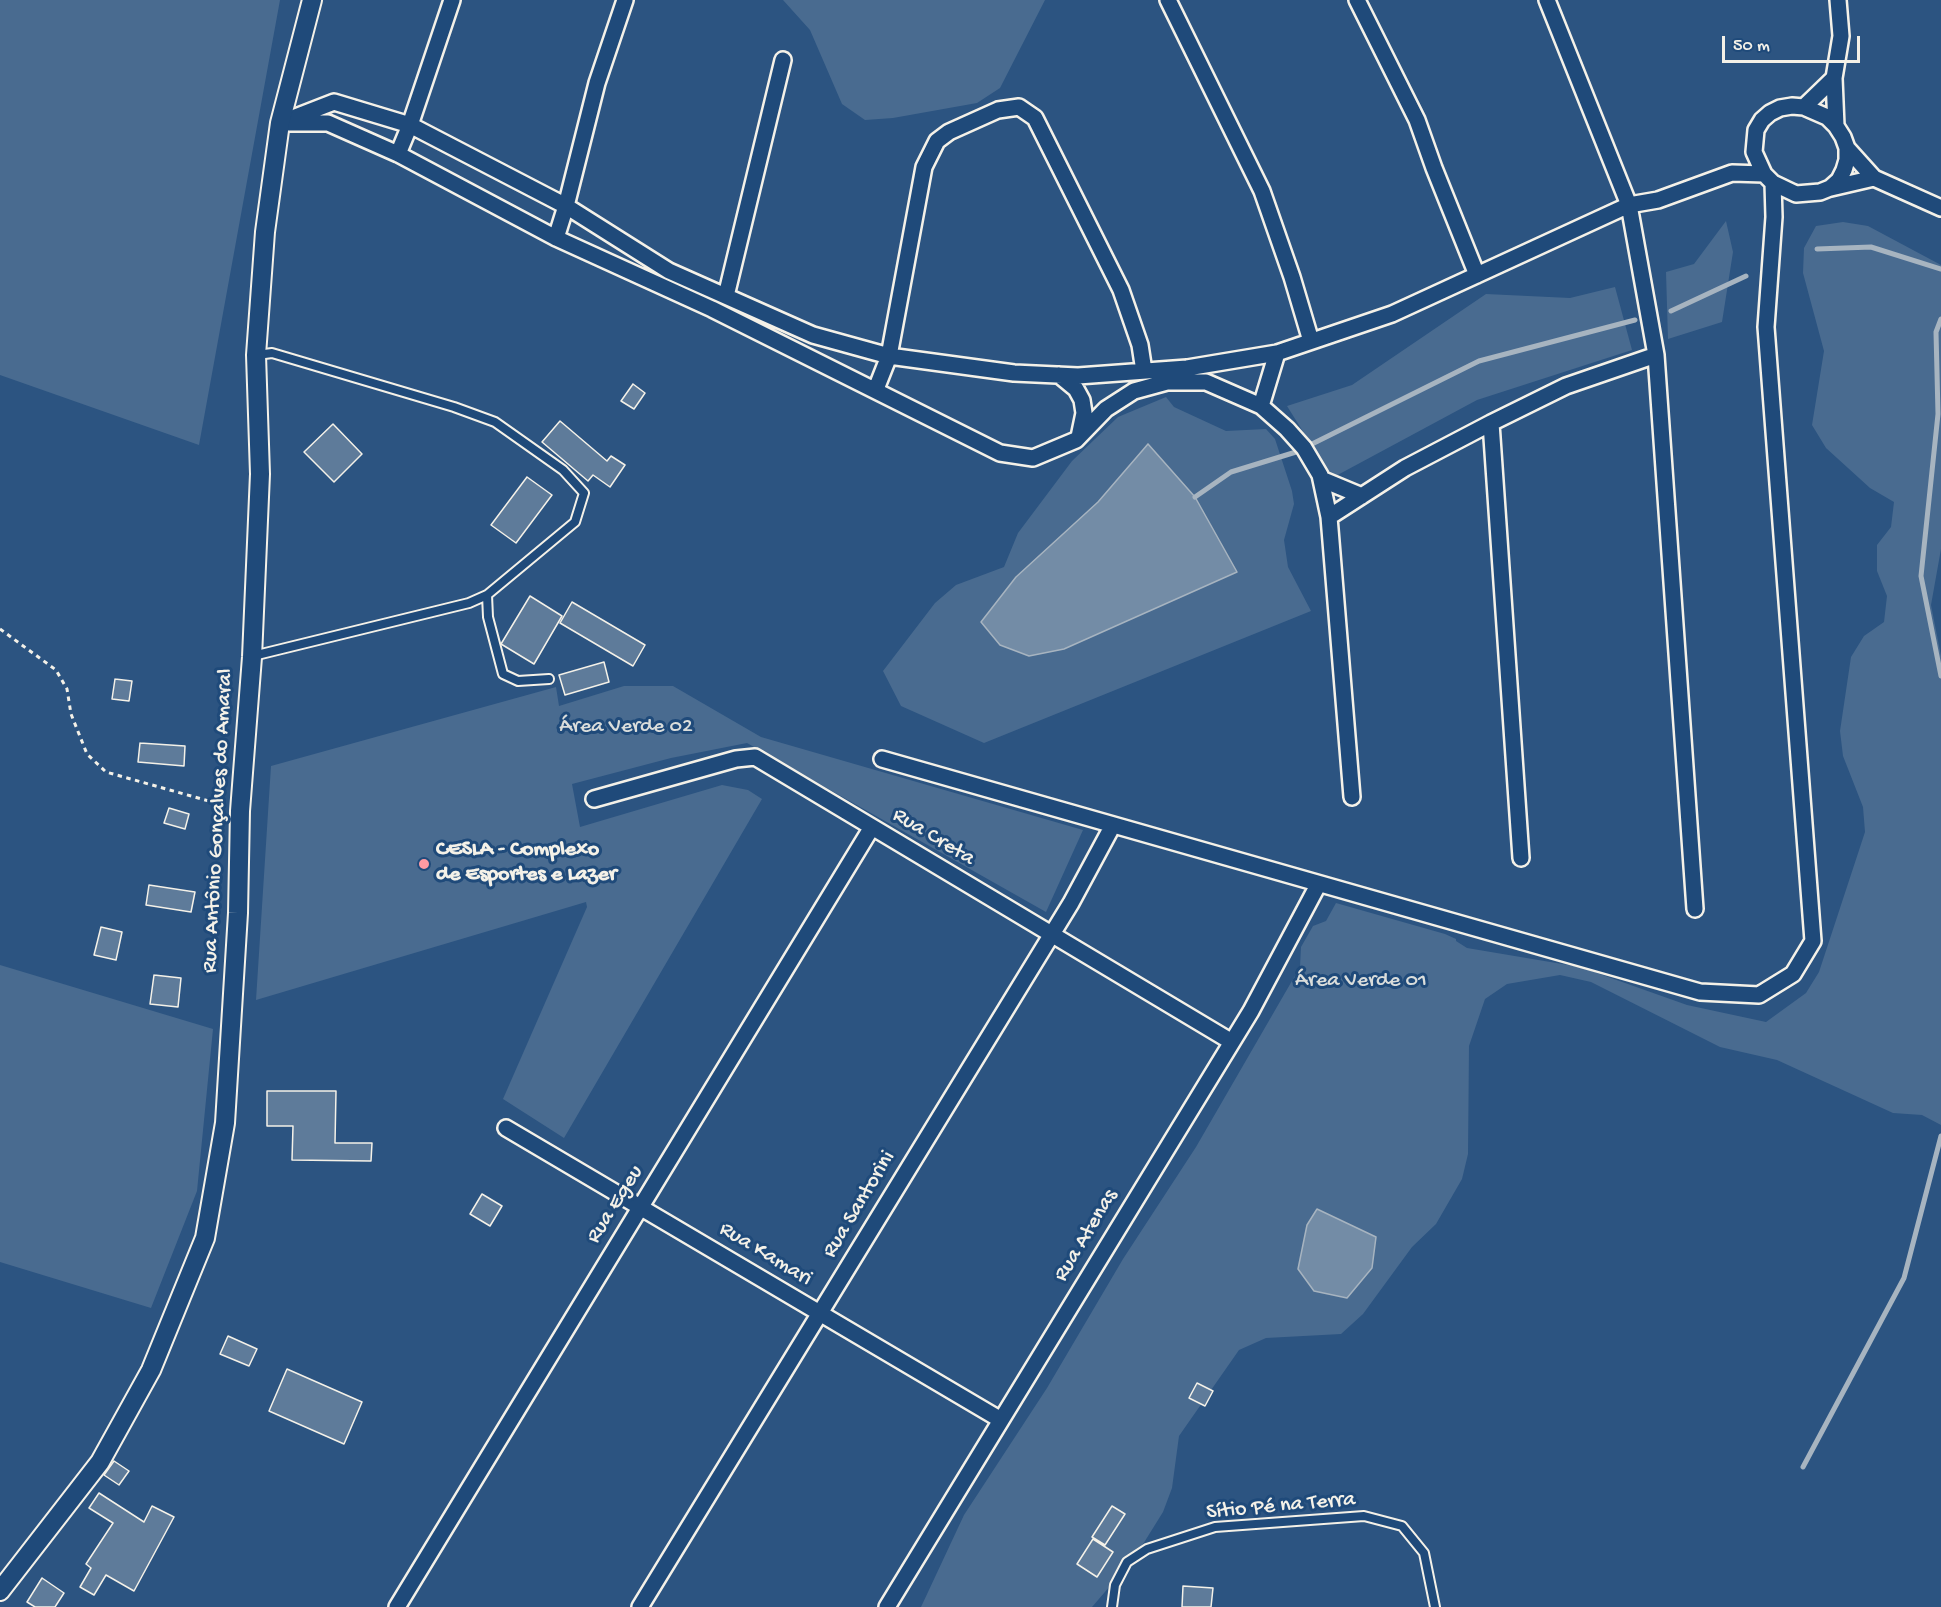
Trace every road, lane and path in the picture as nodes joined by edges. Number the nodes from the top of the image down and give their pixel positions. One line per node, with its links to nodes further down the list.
1 (312, 0): 11 (street, Rua Antônio Gonçalves do Amaral)
2 (452, 0): 12 (street)
3 (625, 0): 23 (street)
4 (1168, 0): 29 (street)
5 (1358, 0): 27 (street)
6 (1547, 0): 22 (street)
7 (1838, 0): 9 (street)
8 (783, 60): 28 (street)
9 (1834, 78): 10 (street); 13 (street)
10 (1804, 107): 13 (street); 14 (street)
11 (280, 123): 12 (street); 16 (street); 31 (street, Rua Antônio Gonçalves do Amaral)
12 (410, 125): 16 (street); 23 (street)
13 (1836, 126): 15 (street)
14 (1753, 141): 17 (street); 19 (street)
15 (1846, 148): 18 (street); 20 (street)
16 (398, 154): 26 (street)
17 (1732, 173): 19 (street); 22 (street)
18 (1874, 178): 20 (street); 24 (street)
19 (1768, 179): 21 (street); 25 (street)
20 (1830, 188): 21 (street)
21 (1796, 194): 25 (street)
22 (1629, 205): 27 (street); 32 (street)
23 (566, 206): 26 (street); 28 (street)
24 (1941, 208)
25 (1774, 217): 54 (street)
26 (556, 238): 36 (street)
27 (1478, 275): 29 (street)
28 (726, 296): 33 (street)
29 (1311, 341): 30 (street)
30 (1277, 353): 34 (street); 37 (street)
31 (256, 355): 43 (lane); 45 (street, Rua Antônio Gonçalves do Amaral)
32 (1656, 355): 38 (street); 55 (street)
33 (889, 356): 34 (street); 35 (street); 36 (street)
34 (1144, 371): 35 (street)
35 (1059, 375): 39 (street)
36 (876, 390): 39 (street)
37 (1261, 406): 39 (street); 40 (street)
38 (1491, 423): 41 (street); 53 (street)
39 (1079, 437)
40 (1321, 479): 41 (street); 42 (street)
41 (1362, 496): 42 (street)
42 (1329, 517): 48 (street)
43 (487, 595): 45 (lane); 46 (lane)
44 (0, 629): 50 (path)
45 (252, 657): 50 (street, Rua Antônio Gonçalves do Amaral)
46 (549, 679)
47 (882, 759): 51 (street)
48 (1352, 797)
49 (594, 799): 52 (street, Rua Creta)
50 (240, 811): 62 (street, Rua Antônio Gonçalves do Amaral)
51 (1113, 825): 54 (street); 56 (street, Rua Santorini)
52 (872, 827): 56 (street, Rua Creta); 59 (street, Rua Egeu)
53 (1521, 858)
54 (1318, 885): 57 (street, Rua Atenas)
55 (1695, 909)
56 (1052, 935): 57 (street, Rua Creta); 60 (street, Rua Santorini)
57 (1232, 1042): 61 (street, Rua Atenas)
58 (506, 1128): 59 (street, Rua Kamari)
59 (641, 1207): 60 (street, Rua Kamari); 63 (street, Rua Egeu)
60 (820, 1313): 61 (street, Rua Kamari); 64 (street, Rua Santorini)
61 (1001, 1420): 65 (street, Rua Atenas)
62 (0, 1591)
63 (397, 1607)
64 (640, 1607)
65 (887, 1607)
66 (1112, 1607): 67 (lane, Sítio Pé na Terra)
67 (1435, 1607)

